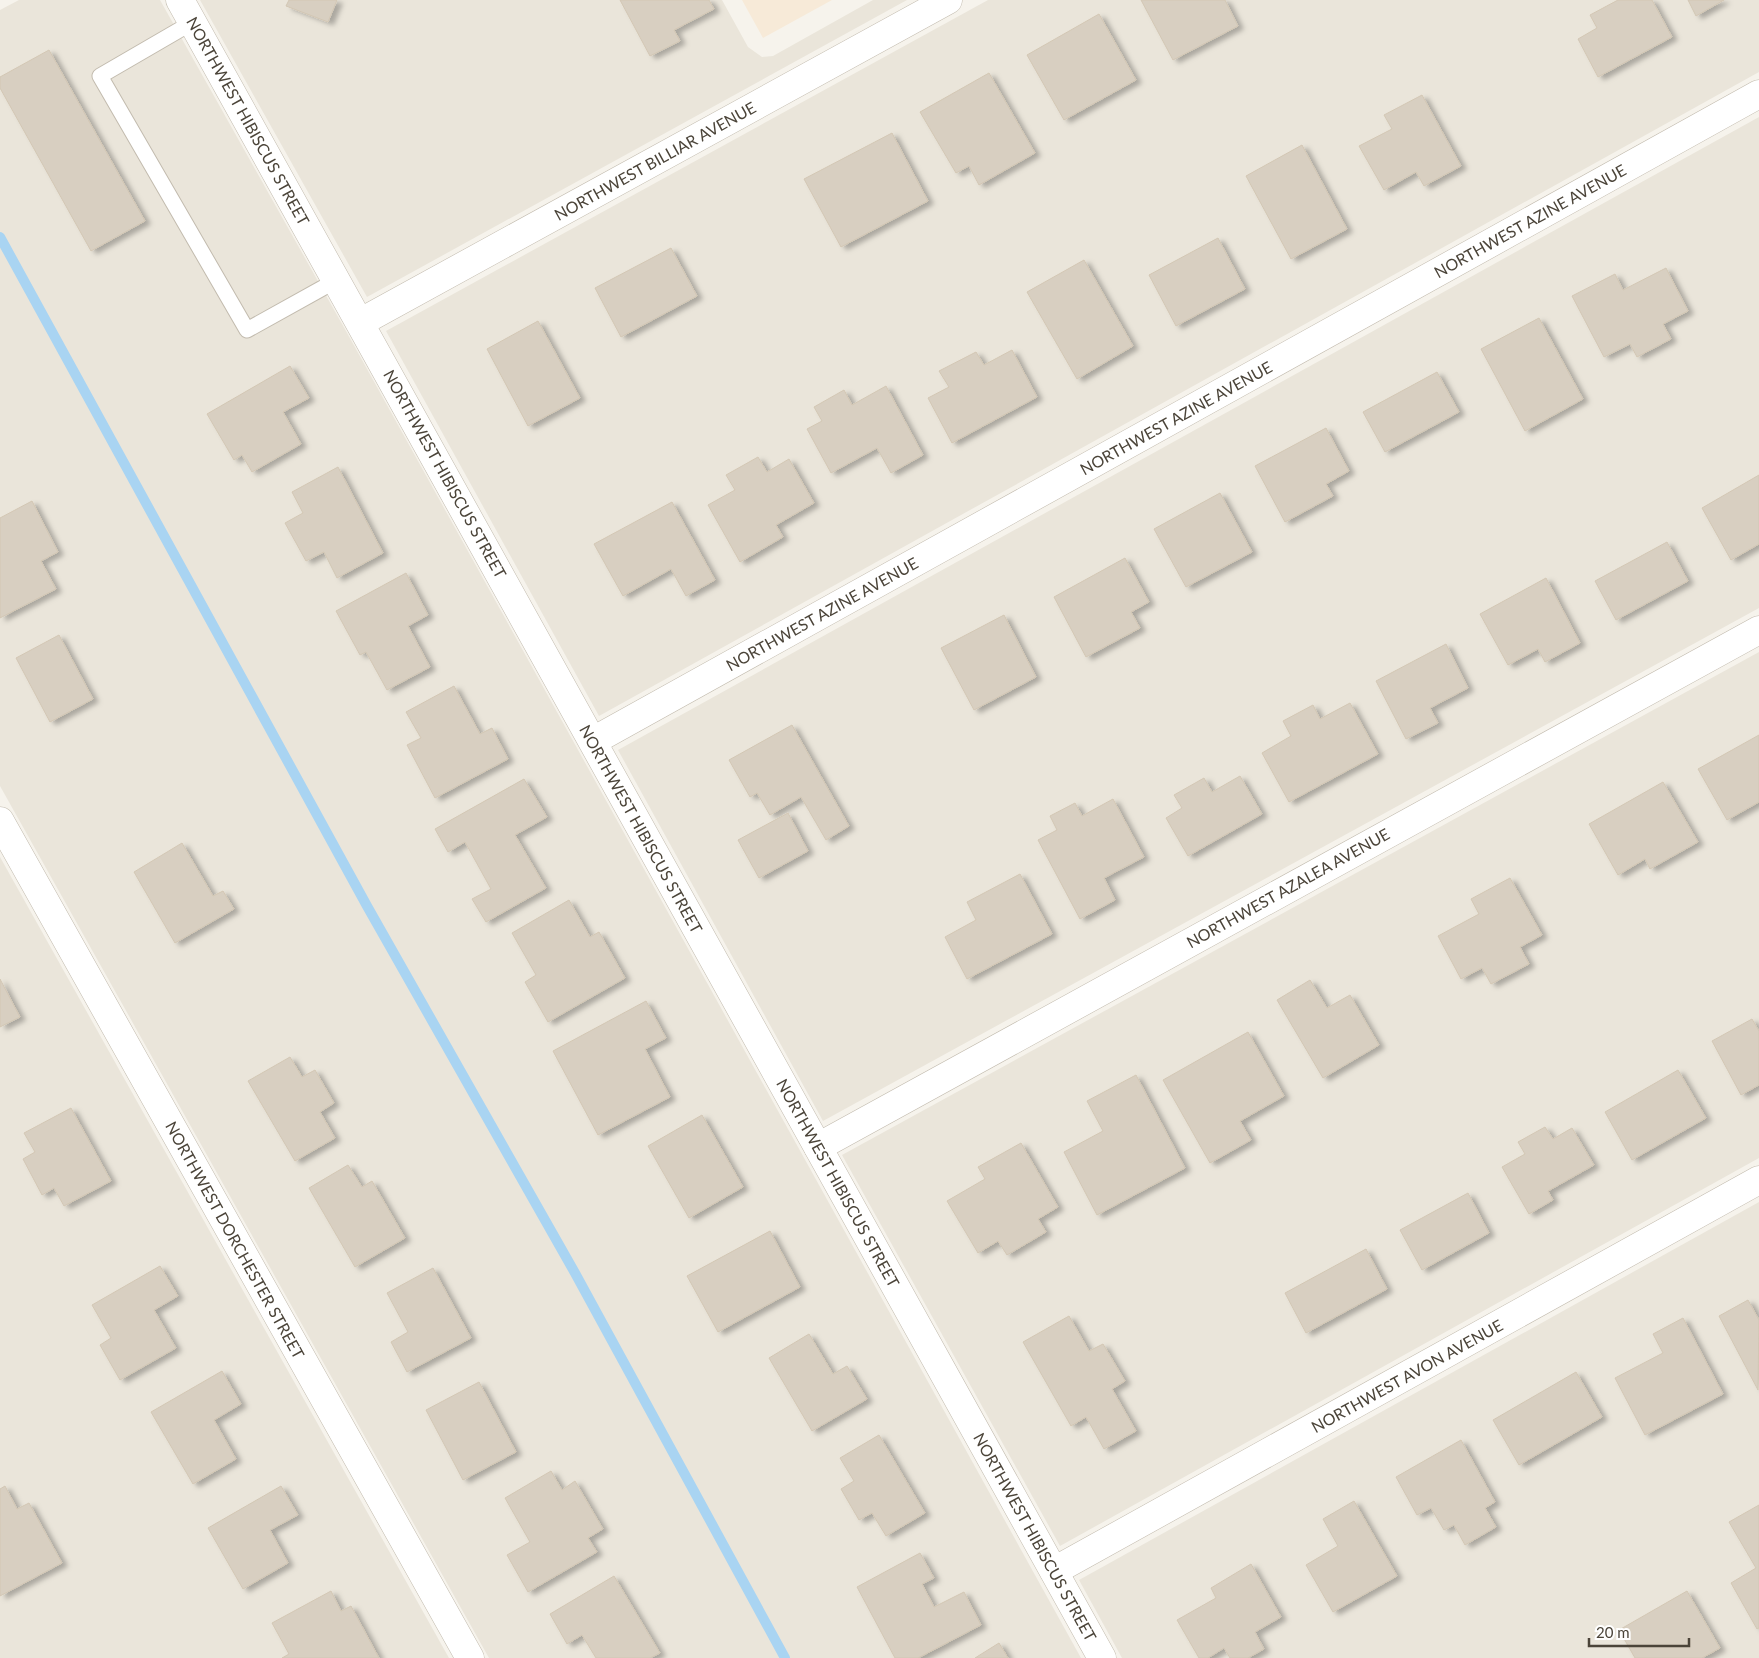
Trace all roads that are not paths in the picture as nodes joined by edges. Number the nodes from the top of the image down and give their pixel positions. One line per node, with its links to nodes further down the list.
1 (948, 0): 5 (street, NORTHWEST BILLIAR AVENUE)
2 (186, 11): 4 (street, NORTHWEST HIBISCUS STREET); 4 (lane)
3 (1759, 94): 7 (street, NORTHWEST AZINE AVENUE)
4 (337, 280): 5 (street, NORTHWEST HIBISCUS STREET)
5 (361, 322): 7 (street, NORTHWEST HIBISCUS STREET)
6 (1759, 630): 9 (street, NORTHWEST AZALEA AVENUE)
7 (593, 741): 9 (street, NORTHWEST HIBISCUS STREET)
8 (0, 821): 12 (street, NORTHWEST DORCHESTER STREET)
9 (818, 1146): 11 (street, NORTHWEST HIBISCUS STREET)
10 (1759, 1180): 11 (street, NORTHWEST AVON AVENUE)
11 (1054, 1571): 13 (street, NORTHWEST HIBISCUS STREET)
12 (470, 1658)
13 (1102, 1658)

